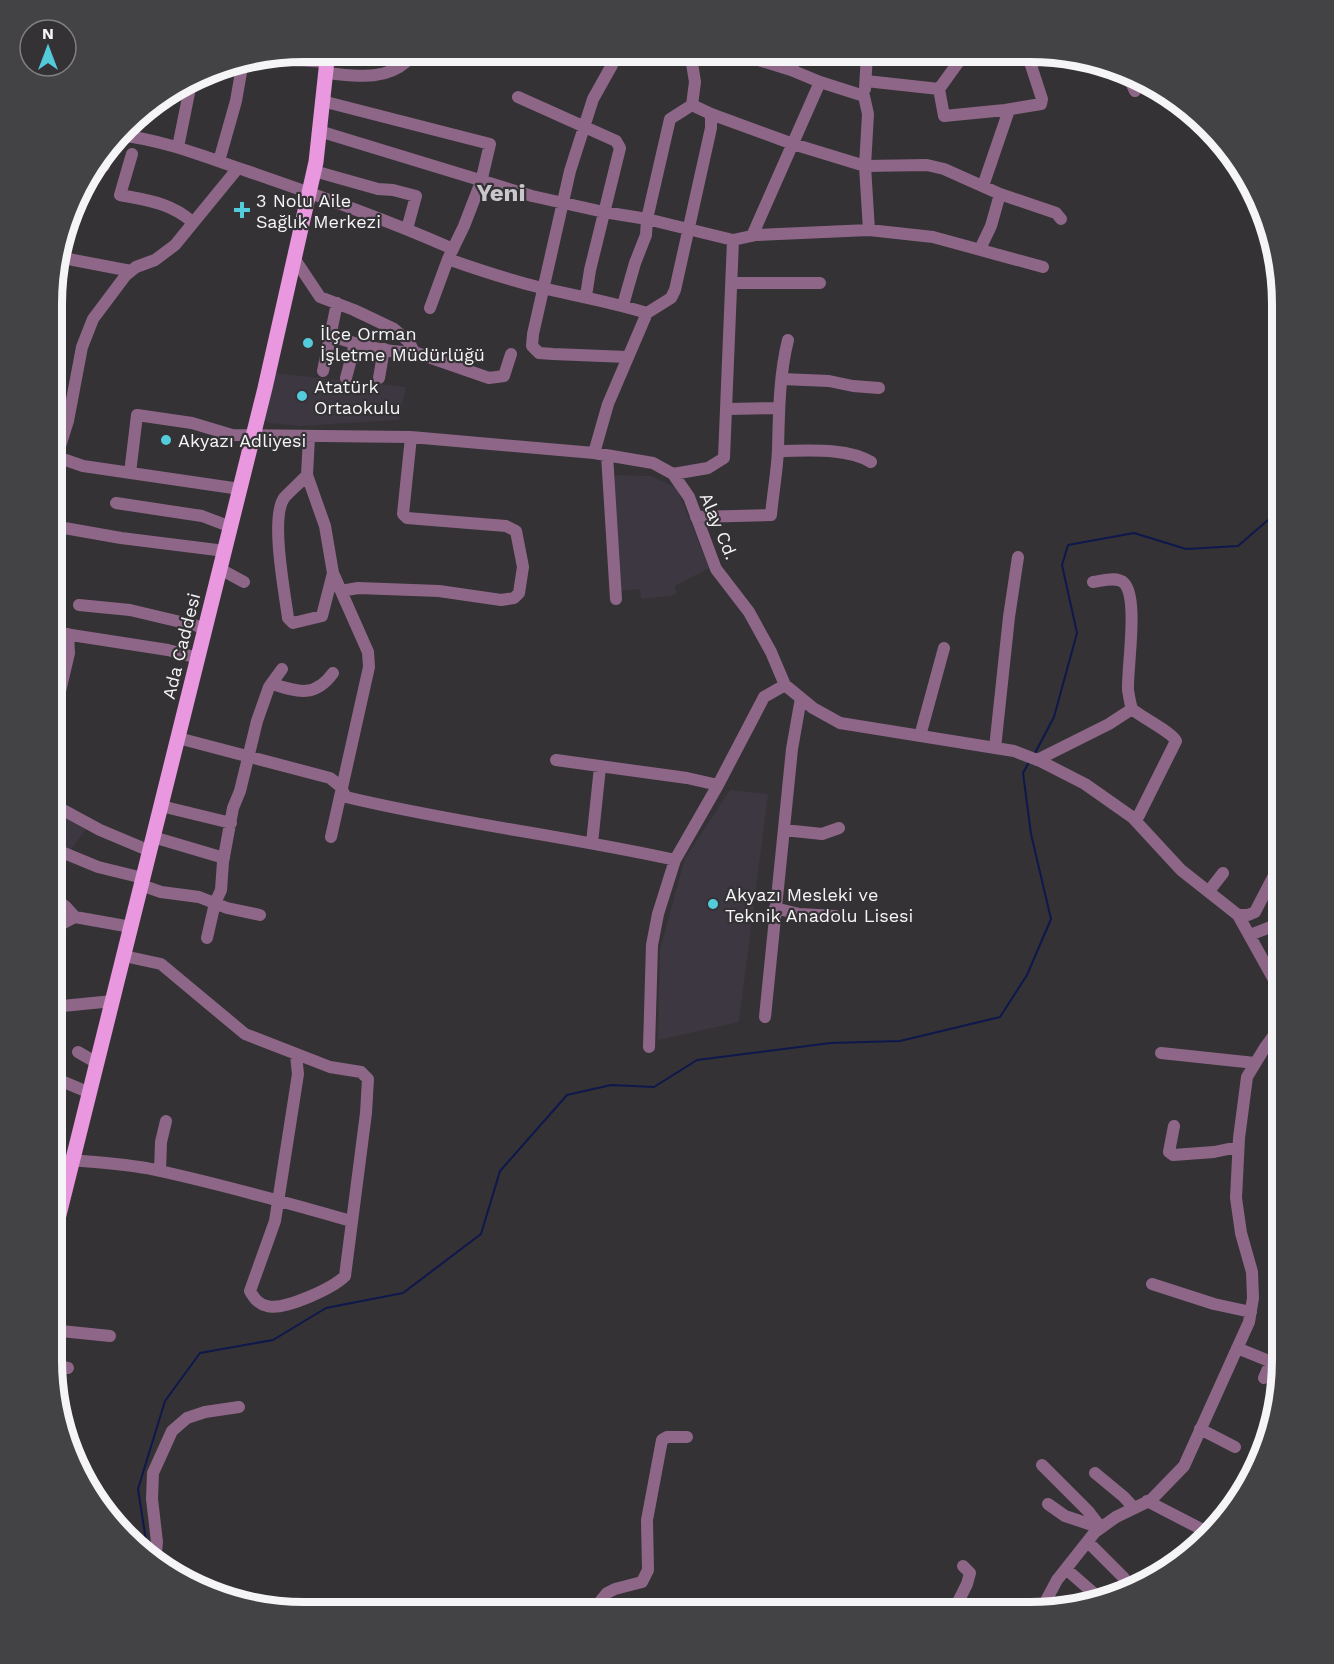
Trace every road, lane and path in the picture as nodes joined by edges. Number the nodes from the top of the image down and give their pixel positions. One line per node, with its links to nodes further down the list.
1 (327, 62): 2 (street); 20 (main road, Ada Caddesi)
2 (406, 62)
3 (612, 62): 24 (street)
4 (692, 62): 21 (street)
5 (765, 62): 11 (street)
6 (794, 62): 11 (street)
7 (867, 62): 12 (street)
8 (958, 62): 15 (street)
9 (1031, 62): 22 (street)
10 (241, 70): 30 (street)
11 (791, 70): 13 (street)
12 (866, 81): 15 (street); 18 (street)
13 (820, 82): 18 (street); 27 (street)
14 (1132, 84): 17 (street)
15 (939, 89): 22 (street)
16 (189, 90): 28 (street)
17 (1135, 91)
18 (864, 96): 31 (street)
19 (518, 97): 24 (street)
20 (322, 101): 25 (main road, Ada Caddesi); 34 (street)
21 (692, 105): 23 (street); 40 (street)
22 (1009, 110): 35 (street)
23 (711, 114): 27 (street); 44 (street)
24 (583, 126): 38 (street); 39 (street)
25 (319, 131): 33 (main road, Ada Caddesi); 34 (street)
26 (128, 137): 28 (street)
27 (793, 144): 31 (street); 46 (street)
28 (178, 147): 30 (street)
29 (132, 154): 42 (street)
30 (219, 162): 32 (street)
31 (866, 166): 35 (street); 45 (street)
32 (238, 168): 36 (street); 42 (street)
33 (314, 171): 36 (main road, Ada Caddesi); 43 (street)
34 (481, 182): 38 (street); 49 (street)
35 (983, 186): 37 (street)
36 (309, 192): 43 (street); 51 (main road, Ada Caddesi)
37 (1000, 194): 41 (street); 48 (street)
38 (563, 204): 39 (street); 56 (street)
39 (604, 212): 40 (street); 57 (street)
40 (647, 219): 44 (street); 59 (street)
41 (1061, 219)
42 (192, 222): 53 (street)
43 (407, 228): 49 (street)
44 (687, 230): 47 (street); 61 (street)
45 (869, 230): 46 (street); 48 (street)
46 (752, 236): 47 (street)
47 (733, 240): 54 (street)
48 (980, 249): 52 (street)
49 (450, 254): 56 (street); 60 (street)
50 (66, 258): 53 (street)
51 (294, 258): 58 (street); 77 (main road, Ada Caddesi)
52 (1043, 267)
53 (131, 271): 76 (street)
54 (732, 283): 55 (street); 75 (street)
55 (820, 283)
56 (544, 288): 57 (street); 68 (street)
57 (586, 296): 59 (street)
58 (337, 303): 62 (street); 66 (street)
59 (623, 305): 61 (street)
60 (430, 308)
61 (647, 313): 68 (street)
62 (330, 335): 64 (street); 69 (street)
63 (788, 340): 72 (street)
64 (355, 344): 65 (street); 70 (street)
65 (384, 349): 66 (street); 71 (street)
66 (414, 352): 67 (street)
67 (511, 354)
68 (627, 357): 81 (street)
69 (323, 371)
70 (346, 378)
71 (379, 378)
72 (783, 379): 73 (street); 74 (street)
73 (879, 388)
74 (778, 408): 75 (street); 80 (street)
75 (727, 409): 86 (street)
76 (62, 431)
77 (254, 434): 78 (street, Alay Cd.); 85 (street, Alay Cd.); 88 (main road, Ada Caddesi)
78 (309, 437): 79 (street, Alay Cd.); 87 (street)
79 (411, 437): 81 (street, Alay Cd.); 99 (street)
80 (778, 451): 83 (street); 90 (street)
81 (594, 453): 82 (street, Alay Cd.)
82 (607, 455): 86 (street, Alay Cd.); 100 (street)
83 (871, 462)
84 (62, 463): 85 (street)
85 (130, 473): 88 (street)
86 (672, 474): 90 (street, Alay Cd.)
87 (307, 475): 96 (street); 96 (street)
88 (240, 489): 91 (main road, Ada Caddesi)
89 (116, 503): 91 (street)
90 (696, 517): 111 (street, Alay Cd.)
91 (231, 527): 93 (main road, Ada Caddesi)
92 (62, 528): 93 (street)
93 (225, 551): 95 (main road, Ada Caddesi)
94 (1018, 557): 116 (street)
95 (220, 569): 97 (street); 102 (main road, Ada Caddesi)
96 (333, 573): 99 (street)
97 (244, 582)
98 (1093, 582): 113 (street)
99 (341, 591): 122 (street)
100 (616, 599)
101 (79, 604): 102 (street)
102 (206, 628): 106 (main road, Ada Caddesi)
103 (62, 633): 104 (street)
104 (68, 634): 106 (street); 109 (street)
105 (944, 648): 114 (street)
106 (198, 658): 115 (main road, Ada Caddesi)
107 (282, 669): 110 (street)
108 (333, 673): 110 (street)
109 (62, 683)
110 (272, 684): 117 (street)
111 (785, 685): 112 (street, Alay Cd.); 121 (street)
112 (801, 698): 114 (street, Alay Cd.); 128 (street)
113 (1132, 709): 119 (street); 125 (street)
114 (920, 736): 116 (street, Alay Cd.)
115 (178, 738): 117 (street); 123 (main road, Ada Caddesi)
116 (995, 748): 119 (street, Alay Cd.)
117 (248, 756): 122 (street); 126 (street)
118 (556, 760): 120 (street)
119 (1039, 760): 125 (street, Alay Cd.)
120 (600, 767): 121 (street); 130 (street)
121 (718, 785): 134 (street)
122 (343, 791): 129 (street); 130 (street)
123 (161, 806): 126 (street); 131 (main road, Ada Caddesi)
124 (62, 809): 131 (street)
125 (1136, 821): 138 (street, Alay Cd.)
126 (231, 823): 133 (street)
127 (839, 828): 128 (street)
128 (784, 830): 141 (street)
129 (331, 837)
130 (592, 843): 134 (street)
131 (152, 844): 133 (street); 137 (main road, Ada Caddesi)
132 (62, 852): 137 (street)
133 (224, 858): 139 (street)
134 (675, 860): 157 (street)
135 (1223, 873): 138 (street)
136 (1272, 879): 143 (street)
137 (142, 882): 139 (street); 148 (main road, Ada Caddesi)
138 (1209, 891): 143 (street, Alay Cd.)
139 (215, 903): 142 (street); 150 (street)
140 (62, 904): 145 (street)
141 (776, 908): 144 (street); 155 (street)
142 (260, 915)
143 (1238, 915): 149 (street, Alay Cd.)
144 (835, 916)
145 (75, 917): 146 (street); 148 (street)
146 (62, 923)
147 (1272, 926): 149 (street)
148 (131, 927): 151 (main road, Ada Caddesi)
149 (1250, 935): 152 (street, Alay Cd.)
150 (207, 938)
151 (124, 956): 153 (main road, Ada Caddesi); 160 (street)
152 (1272, 977)
153 (113, 1001): 154 (street); 161 (main road, Ada Caddesi)
154 (62, 1006)
155 (765, 1017)
156 (1272, 1038): 162 (street)
157 (649, 1047)
158 (78, 1052): 161 (street)
159 (1161, 1053): 162 (street)
160 (296, 1055): 172 (street); 174 (street)
161 (97, 1063): 164 (main road, Ada Caddesi)
162 (1255, 1063): 167 (street)
163 (62, 1081): 164 (street)
164 (90, 1093): 168 (main road, Ada Caddesi)
165 (166, 1121): 169 (street)
166 (1174, 1126): 167 (street)
167 (1238, 1147): 176 (street)
168 (73, 1160): 169 (street); 171 (main road, Ada Caddesi)
169 (160, 1171): 172 (street)
170 (62, 1177): 171 (street)
171 (68, 1178): 173 (main road, Ada Caddesi)
172 (278, 1200): 174 (street); 174 (street)
173 (62, 1202)
174 (351, 1221)
175 (1152, 1284): 176 (street)
176 (1251, 1312): 179 (street)
177 (62, 1331): 178 (street)
178 (110, 1336)
179 (1237, 1348): 180 (street); 185 (street)
180 (1271, 1362): 183 (street)
181 (62, 1367): 182 (street)
182 (68, 1368)
183 (1264, 1378)
184 (239, 1407): 196 (street)
185 (1200, 1429): 187 (street); 190 (street)
186 (687, 1437): 203 (street)
187 (1235, 1447)
188 (1042, 1465): 193 (street)
189 (1095, 1473): 192 (street)
190 (1148, 1502): 192 (street); 194 (street)
191 (1048, 1504): 193 (street)
192 (1134, 1508): 193 (street)
193 (1101, 1528): 195 (street)
194 (1203, 1530)
195 (1088, 1542): 198 (street); 199 (street)
196 (156, 1552)
197 (963, 1566): 204 (street)
198 (1066, 1569): 200 (street); 201 (street)
199 (1124, 1578)
200 (1094, 1594)
201 (1047, 1599): 202 (street); 205 (street)
202 (1051, 1601)
203 (600, 1602)
204 (958, 1602)
205 (1045, 1602)

